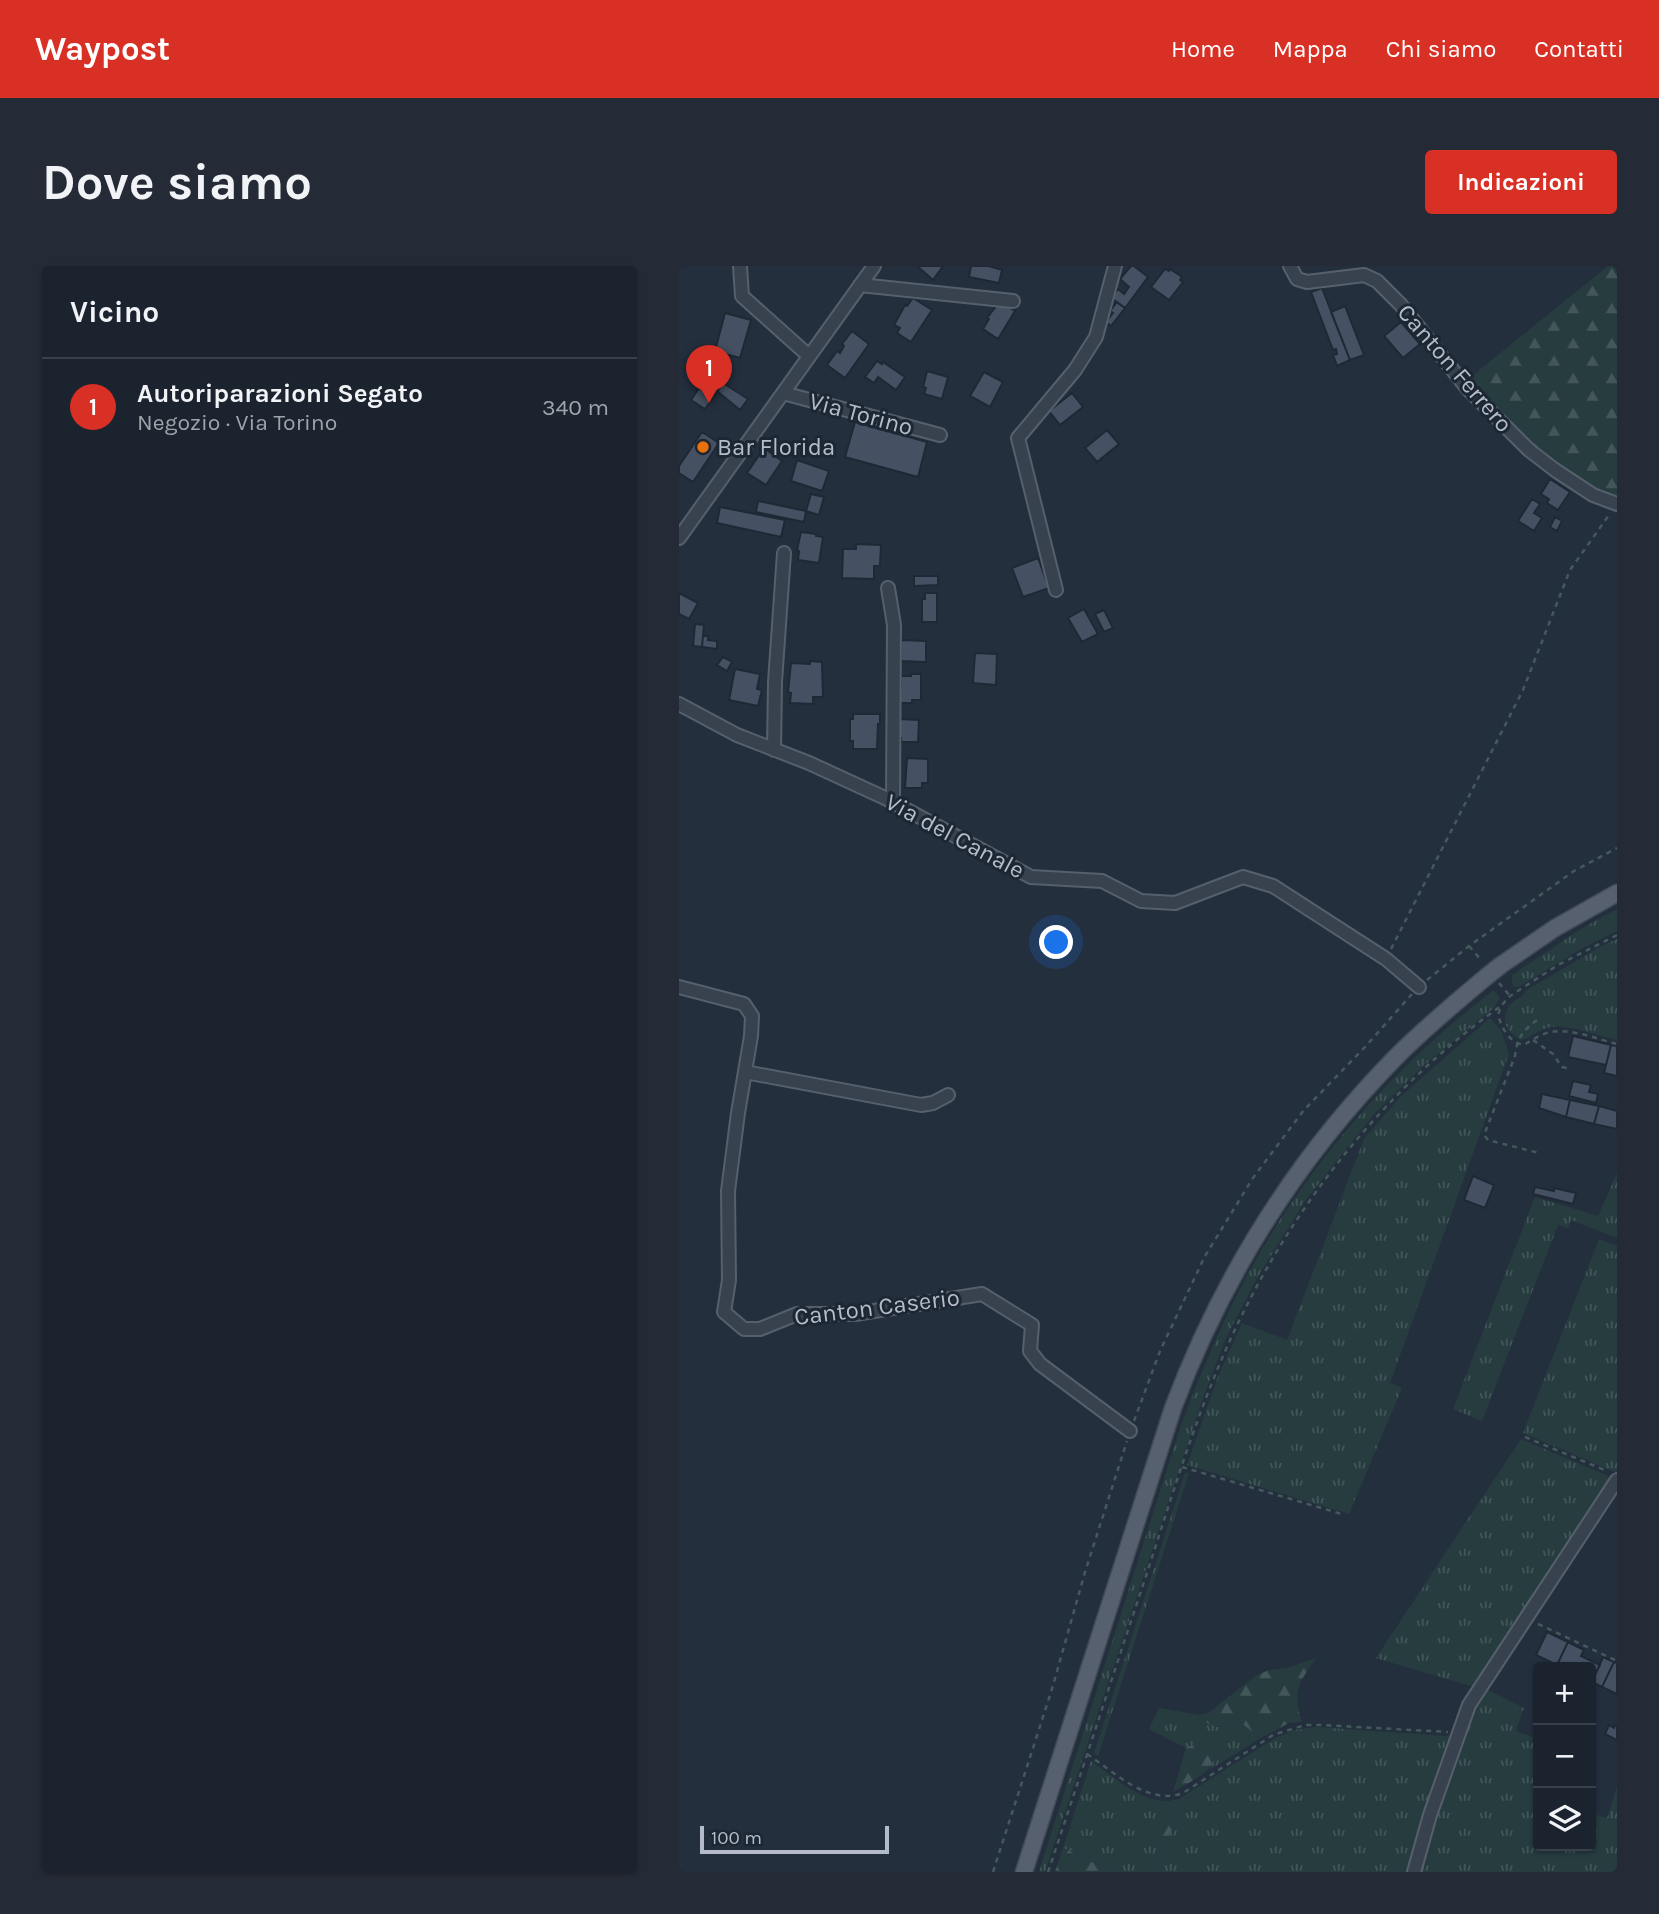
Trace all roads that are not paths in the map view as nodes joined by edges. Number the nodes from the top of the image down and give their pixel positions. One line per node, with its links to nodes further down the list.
1 (740, 266): 7 (street, Via Torino)
2 (874, 266): 5 (street, Via Torino)
3 (1115, 266): 14 (street)
4 (1290, 266): 10 (street, Canton Ferrero)
5 (860, 285): 6 (street); 7 (street, Via Torino)
6 (1013, 301)
7 (809, 356): 8 (street, Via Torino)
8 (783, 393): 9 (street, Via Torino); 11 (street, Via Torino)
9 (940, 435)
10 (1617, 504)
11 (679, 538)
12 (784, 554): 16 (street)
13 (888, 588): 17 (street)
14 (1056, 590)
15 (679, 704): 16 (street, Via del Canale)
16 (774, 750): 17 (street, Via del Canale)
17 (893, 803): 20 (street, Via del Canale)
18 (1617, 893): 25 (main road, bridge)
19 (679, 987): 21 (street, Canton Caserio)
20 (1419, 987)
21 (745, 1072): 22 (street); 23 (street, Canton Caserio)
22 (948, 1095)
23 (1130, 1431)
24 (1617, 1478): 26 (street)
25 (1024, 1872)
26 (1414, 1872)

